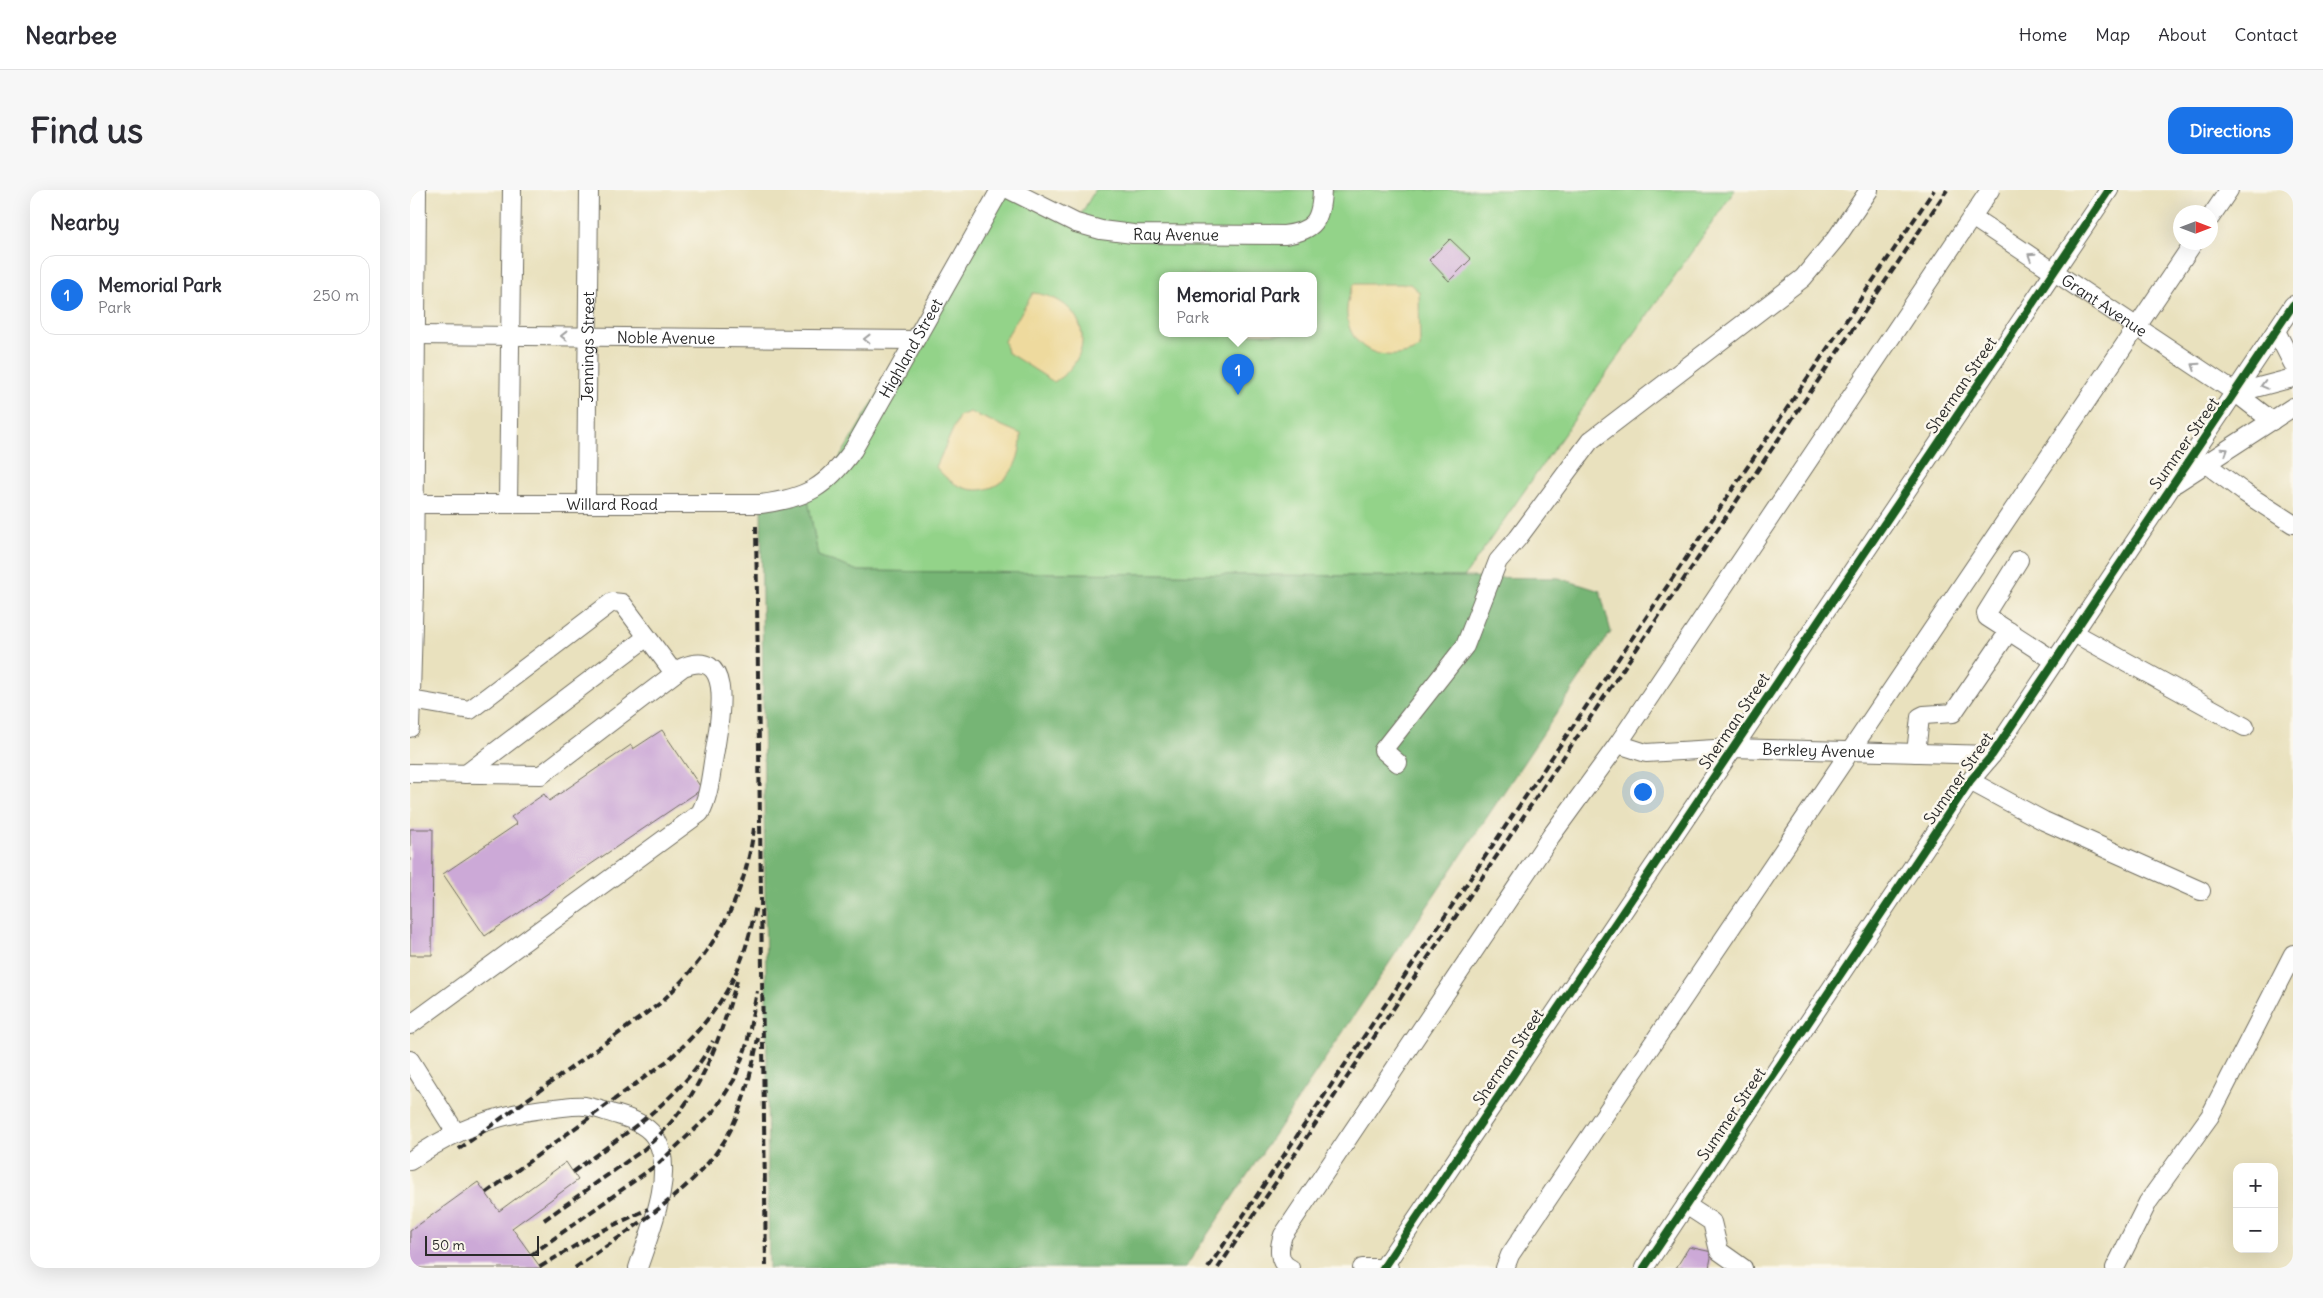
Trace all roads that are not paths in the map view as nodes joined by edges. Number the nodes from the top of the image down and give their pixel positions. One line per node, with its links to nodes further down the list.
1 (417, 190): 18 (street)
2 (512, 190): 19 (street)
3 (589, 190): 20 (street, Jennings Street)
4 (1000, 190): 21 (street, Highland Street)
5 (1010, 190): 6 (street, Ray Avenue)
6 (1322, 190)
7 (1869, 190): 49 (street)
8 (1990, 190): 12 (street)
9 (2109, 190): 14 (street, Sherman Street)
10 (2229, 190): 11 (street)
11 (2218, 206)
12 (1972, 217): 14 (street, Grant Avenue, one-way to 12); 44 (street)
13 (2189, 250): 16 (street)
14 (2055, 271): 16 (street, Grant Avenue); 45 (street, Sherman Street)
15 (2293, 305): 17 (street, Summer Street)
16 (2138, 327): 24 (street, Grant Avenue, one-way to 16); 46 (street)
17 (2276, 331): 22 (street); 24 (street, Summer Street)
18 (416, 335): 19 (street, Noble Avenue); 31 (street)
19 (510, 336): 20 (street, Noble Avenue, one-way to 19); 32 (street)
20 (588, 336): 21 (street, Noble Avenue, one-way to 20); 30 (street, Jennings Street)
21 (916, 340): 29 (street, Highland Street)
22 (2293, 364)
23 (2293, 378): 24 (street, one-way to 24)
24 (2236, 393): 26 (street, Grant Avenue); 28 (street, Summer Street)
25 (2293, 407): 26 (street)
26 (2272, 422): 27 (street, one-way to 26)
27 (2206, 464): 28 (street); 33 (street)
28 (2170, 487): 37 (street, Summer Street)
29 (807, 494): 30 (street, Willard Road)
30 (586, 503): 32 (street, Willard Road)
31 (414, 504): 32 (street, Willard Road); 35 (street)
32 (508, 504)
33 (2293, 524)
34 (2019, 560): 36 (street)
35 (412, 587): 41 (street)
36 (2009, 631): 39 (street); 47 (street)
37 (2074, 633): 39 (street, Summer Street); 42 (street)
38 (647, 637): 40 (street); 41 (street); 51 (street)
39 (2055, 661): 48 (street, Summer Street)
40 (674, 674): 51 (street); 55 (street)
41 (411, 700): 43 (street)
42 (2246, 727)
43 (410, 728)
44 (1618, 744): 45 (street, Berkley Avenue); 61 (street)
45 (1732, 748): 46 (street, Berkley Avenue); 63 (street, Sherman Street)
46 (1852, 751): 47 (street, Berkley Avenue); 65 (street)
47 (1916, 753): 48 (street, Berkley Avenue)
48 (1992, 756): 52 (street, Summer Street)
49 (1398, 763)
50 (410, 773): 51 (street)
51 (466, 774)
52 (1970, 781): 53 (street); 59 (street, Summer Street)
53 (2201, 891)
54 (2293, 954): 68 (street)
55 (410, 1026)
56 (410, 1060): 57 (street)
57 (456, 1133): 58 (street); 60 (street)
58 (410, 1161)
59 (1686, 1205): 66 (street, Summer Street); 67 (street)
60 (638, 1268)
61 (1290, 1268)
62 (1362, 1268): 63 (street)
63 (1383, 1268): 64 (street)
64 (1389, 1268)
65 (1505, 1268)
66 (1644, 1268)
67 (1743, 1268)
68 (2115, 1268)

